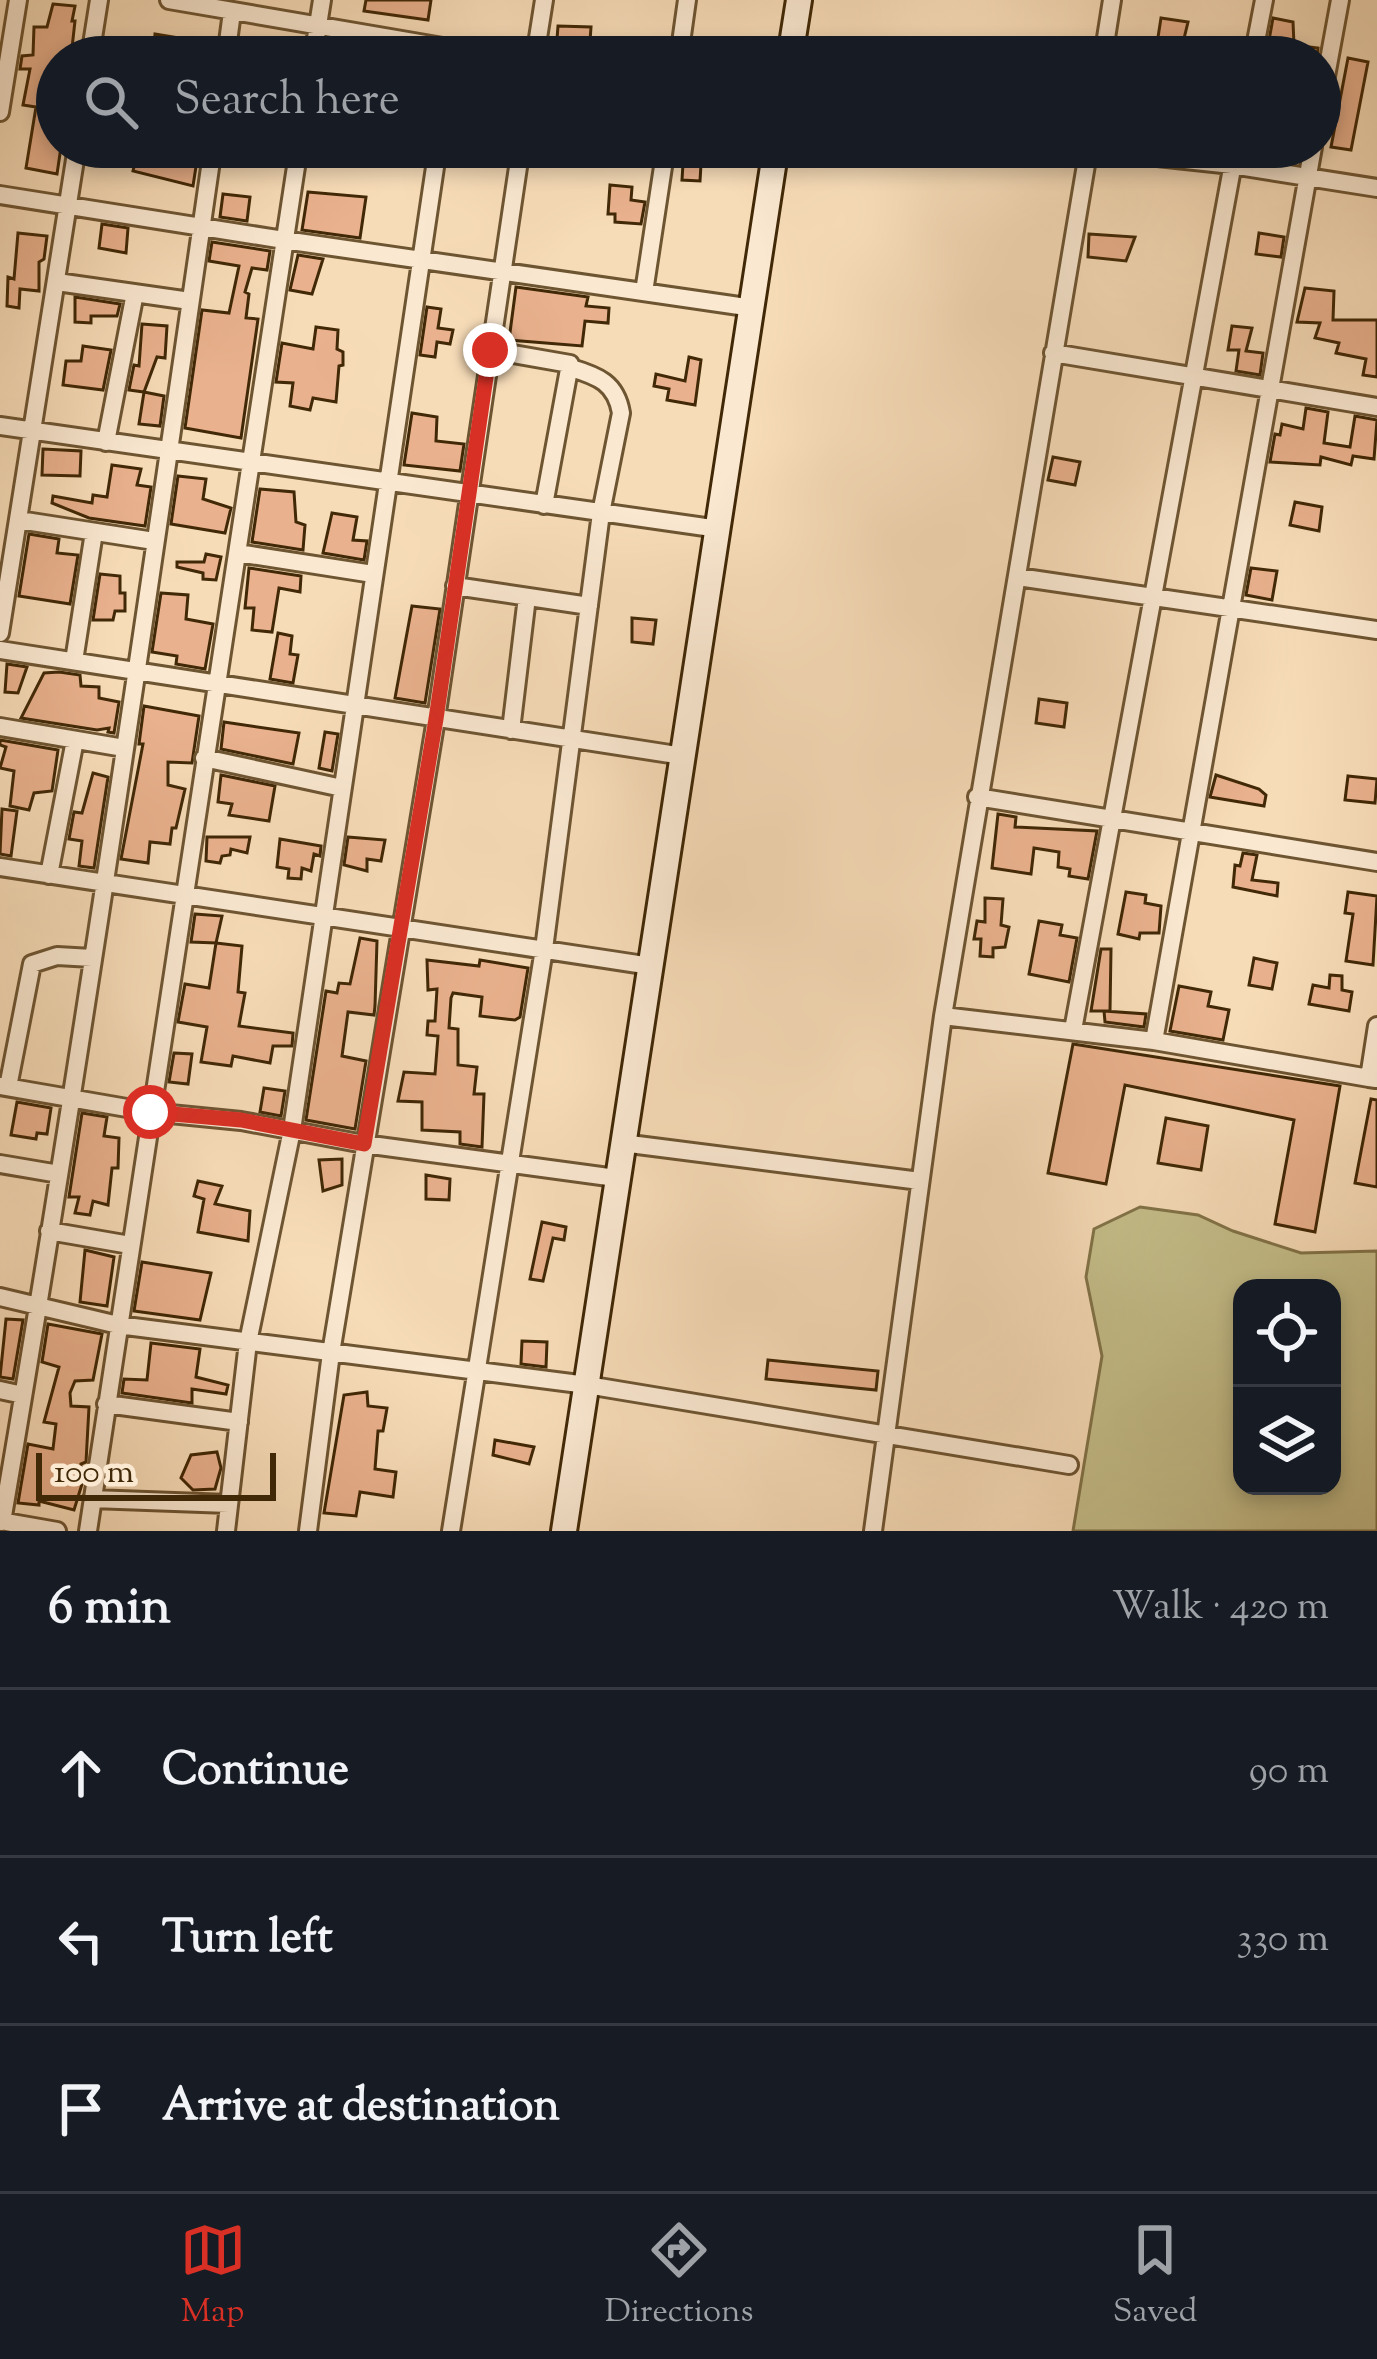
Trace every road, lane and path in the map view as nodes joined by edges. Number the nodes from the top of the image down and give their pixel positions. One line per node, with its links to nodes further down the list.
1 (18, 0): 23 (street)
2 (99, 0): 13 (street)
3 (169, 0): 11 (street)
4 (322, 0): 12 (street)
5 (544, 0): 17 (street)
6 (687, 0): 18 (street)
7 (799, 0): 19 (street)
8 (1112, 0): 20 (street)
9 (1264, 0): 21 (street)
10 (1340, 0): 22 (street)
11 (232, 12): 12 (street); 14 (street)
12 (318, 28): 15 (street); 16 (street)
13 (93, 36)
14 (229, 36)
15 (317, 36)
16 (361, 36)
17 (538, 36)
18 (682, 36)
19 (793, 36)
20 (1106, 36)
21 (1257, 36)
22 (1333, 36)
23 (3, 69): 24 (street)
24 (0, 112)
25 (74, 168): 39 (street)
26 (210, 168): 40 (street)
27 (296, 168): 41 (street)
28 (435, 168): 42 (street)
29 (518, 168): 43 (street)
30 (662, 168): 45 (street)
31 (773, 168): 48 (street)
32 (1086, 168): 50 (street)
33 (1232, 168): 52 (street)
34 (1278, 168): 36 (street)
35 (1309, 168): 36 (street)
36 (1308, 176): 37 (street); 53 (street)
37 (1377, 188)
38 (0, 195): 39 (street)
39 (68, 206): 40 (street); 44 (street)
40 (201, 227): 41 (street); 47 (street)
41 (284, 241): 42 (street); 59 (street)
42 (422, 260): 43 (street); 60 (street)
43 (502, 272): 45 (street); 49 (street)
44 (57, 282): 46 (street); 56 (street)
45 (644, 292): 48 (street)
46 (135, 293): 47 (street); 57 (street)
47 (190, 301): 58 (street)
48 (753, 308): 65 (street)
49 (490, 350): 51 (street); 61 (street)
50 (1053, 353): 52 (street); 70 (street)
51 (571, 368): 62 (street); 63 (street)
52 (1194, 376): 53 (street); 73 (street)
53 (1270, 388): 54 (street); 75 (street)
54 (1377, 407)
55 (0, 426): 56 (street)
56 (35, 431): 57 (street); 64 (street)
57 (106, 442): 58 (street)
58 (166, 450): 59 (street); 67 (street)
59 (253, 463): 60 (street); 68 (street)
60 (386, 483): 61 (street); 69 (street)
61 (468, 495): 62 (street); 71 (street)
62 (544, 506): 63 (street)
63 (601, 513): 65 (street); 74 (street)
64 (20, 520): 66 (street); 77 (street)
65 (718, 529): 89 (street)
66 (94, 532): 67 (street); 79 (street)
67 (154, 541): 80 (street)
68 (238, 553): 69 (street); 81 (street)
69 (373, 574): 82 (street)
70 (1018, 577): 73 (street); 92 (street)
71 (455, 586): 72 (street); 83 (street)
72 (527, 597): 74 (street); 85 (street)
73 (1153, 598): 75 (street); 93 (street)
74 (589, 606): 86 (street)
75 (1229, 610): 76 (street); 94 (street)
76 (1377, 630)
77 (0, 633)
78 (0, 650): 79 (street)
79 (74, 661): 80 (street)
80 (134, 670): 81 (street); 88 (street)
81 (216, 682): 82 (street); 90 (street)
82 (355, 706): 83 (street); 91 (street)
83 (436, 719): 85 (street); 101 (street)
84 (0, 727): 87 (street)
85 (511, 730): 86 (street)
86 (571, 739): 89 (street); 102 (street)
87 (75, 740): 88 (street); 97 (street)
88 (124, 748): 98 (street)
89 (683, 756): 104 (street)
90 (204, 758): 91 (street); 99 (street)
91 (342, 788): 100 (street)
92 (977, 797): 93 (street); 105 (street)
93 (1113, 820): 94 (street); 107 (street)
94 (1190, 832): 95 (street); 108 (street)
95 (1377, 862)
96 (0, 867): 97 (street)
97 (49, 875): 98 (street)
98 (102, 884): 99 (street); 103 (street)
99 (183, 897): 100 (street); 112 (street)
100 (322, 915): 101 (street); 113 (street)
101 (403, 926): 102 (street); 115 (street)
102 (544, 949): 104 (street); 116 (street)
103 (92, 958): 110 (street); 111 (street)
104 (651, 966): 114 (street)
105 (943, 1016): 107 (street); 120 (street)
106 (1377, 1026): 109 (street)
107 (1073, 1030): 108 (street)
108 (1154, 1041): 109 (street)
109 (1373, 1078)
110 (4, 1087): 111 (street)
111 (74, 1098): 112 (street); 118 (street)
112 (150, 1112): 113 (street); 122 (street)
113 (292, 1130): 115 (street); 126 (street)
114 (622, 1143): 119 (street); 120 (street)
115 (364, 1144): 116 (street); 127 (street)
116 (508, 1163): 119 (street); 128 (street)
117 (0, 1164): 118 (street)
118 (58, 1174): 121 (street)
119 (616, 1178): 129 (street)
120 (920, 1181): 134 (street)
121 (49, 1231): 122 (street); 124 (street)
122 (130, 1245): 125 (street)
123 (0, 1297): 124 (street)
124 (39, 1306): 125 (street); 131 (street)
125 (118, 1325): 126 (street); 132 (street)
126 (248, 1342): 127 (street); 133 (street)
127 (331, 1353): 128 (street); 142 (street)
128 (478, 1371): 129 (street); 143 (street)
129 (586, 1385): 134 (street); 144 (street)
130 (0, 1390): 131 (street)
131 (23, 1395): 138 (street)
132 (106, 1404): 133 (street); 136 (street)
133 (239, 1422): 137 (street)
134 (888, 1435): 135 (street); 145 (street)
135 (1069, 1465)
136 (92, 1499): 137 (street); 140 (street)
137 (229, 1504): 141 (street)
138 (1, 1521): 139 (street)
139 (57, 1531)
140 (88, 1531)
141 (226, 1531)
142 (308, 1531)
143 (452, 1531)
144 (564, 1531)
145 (873, 1531)

